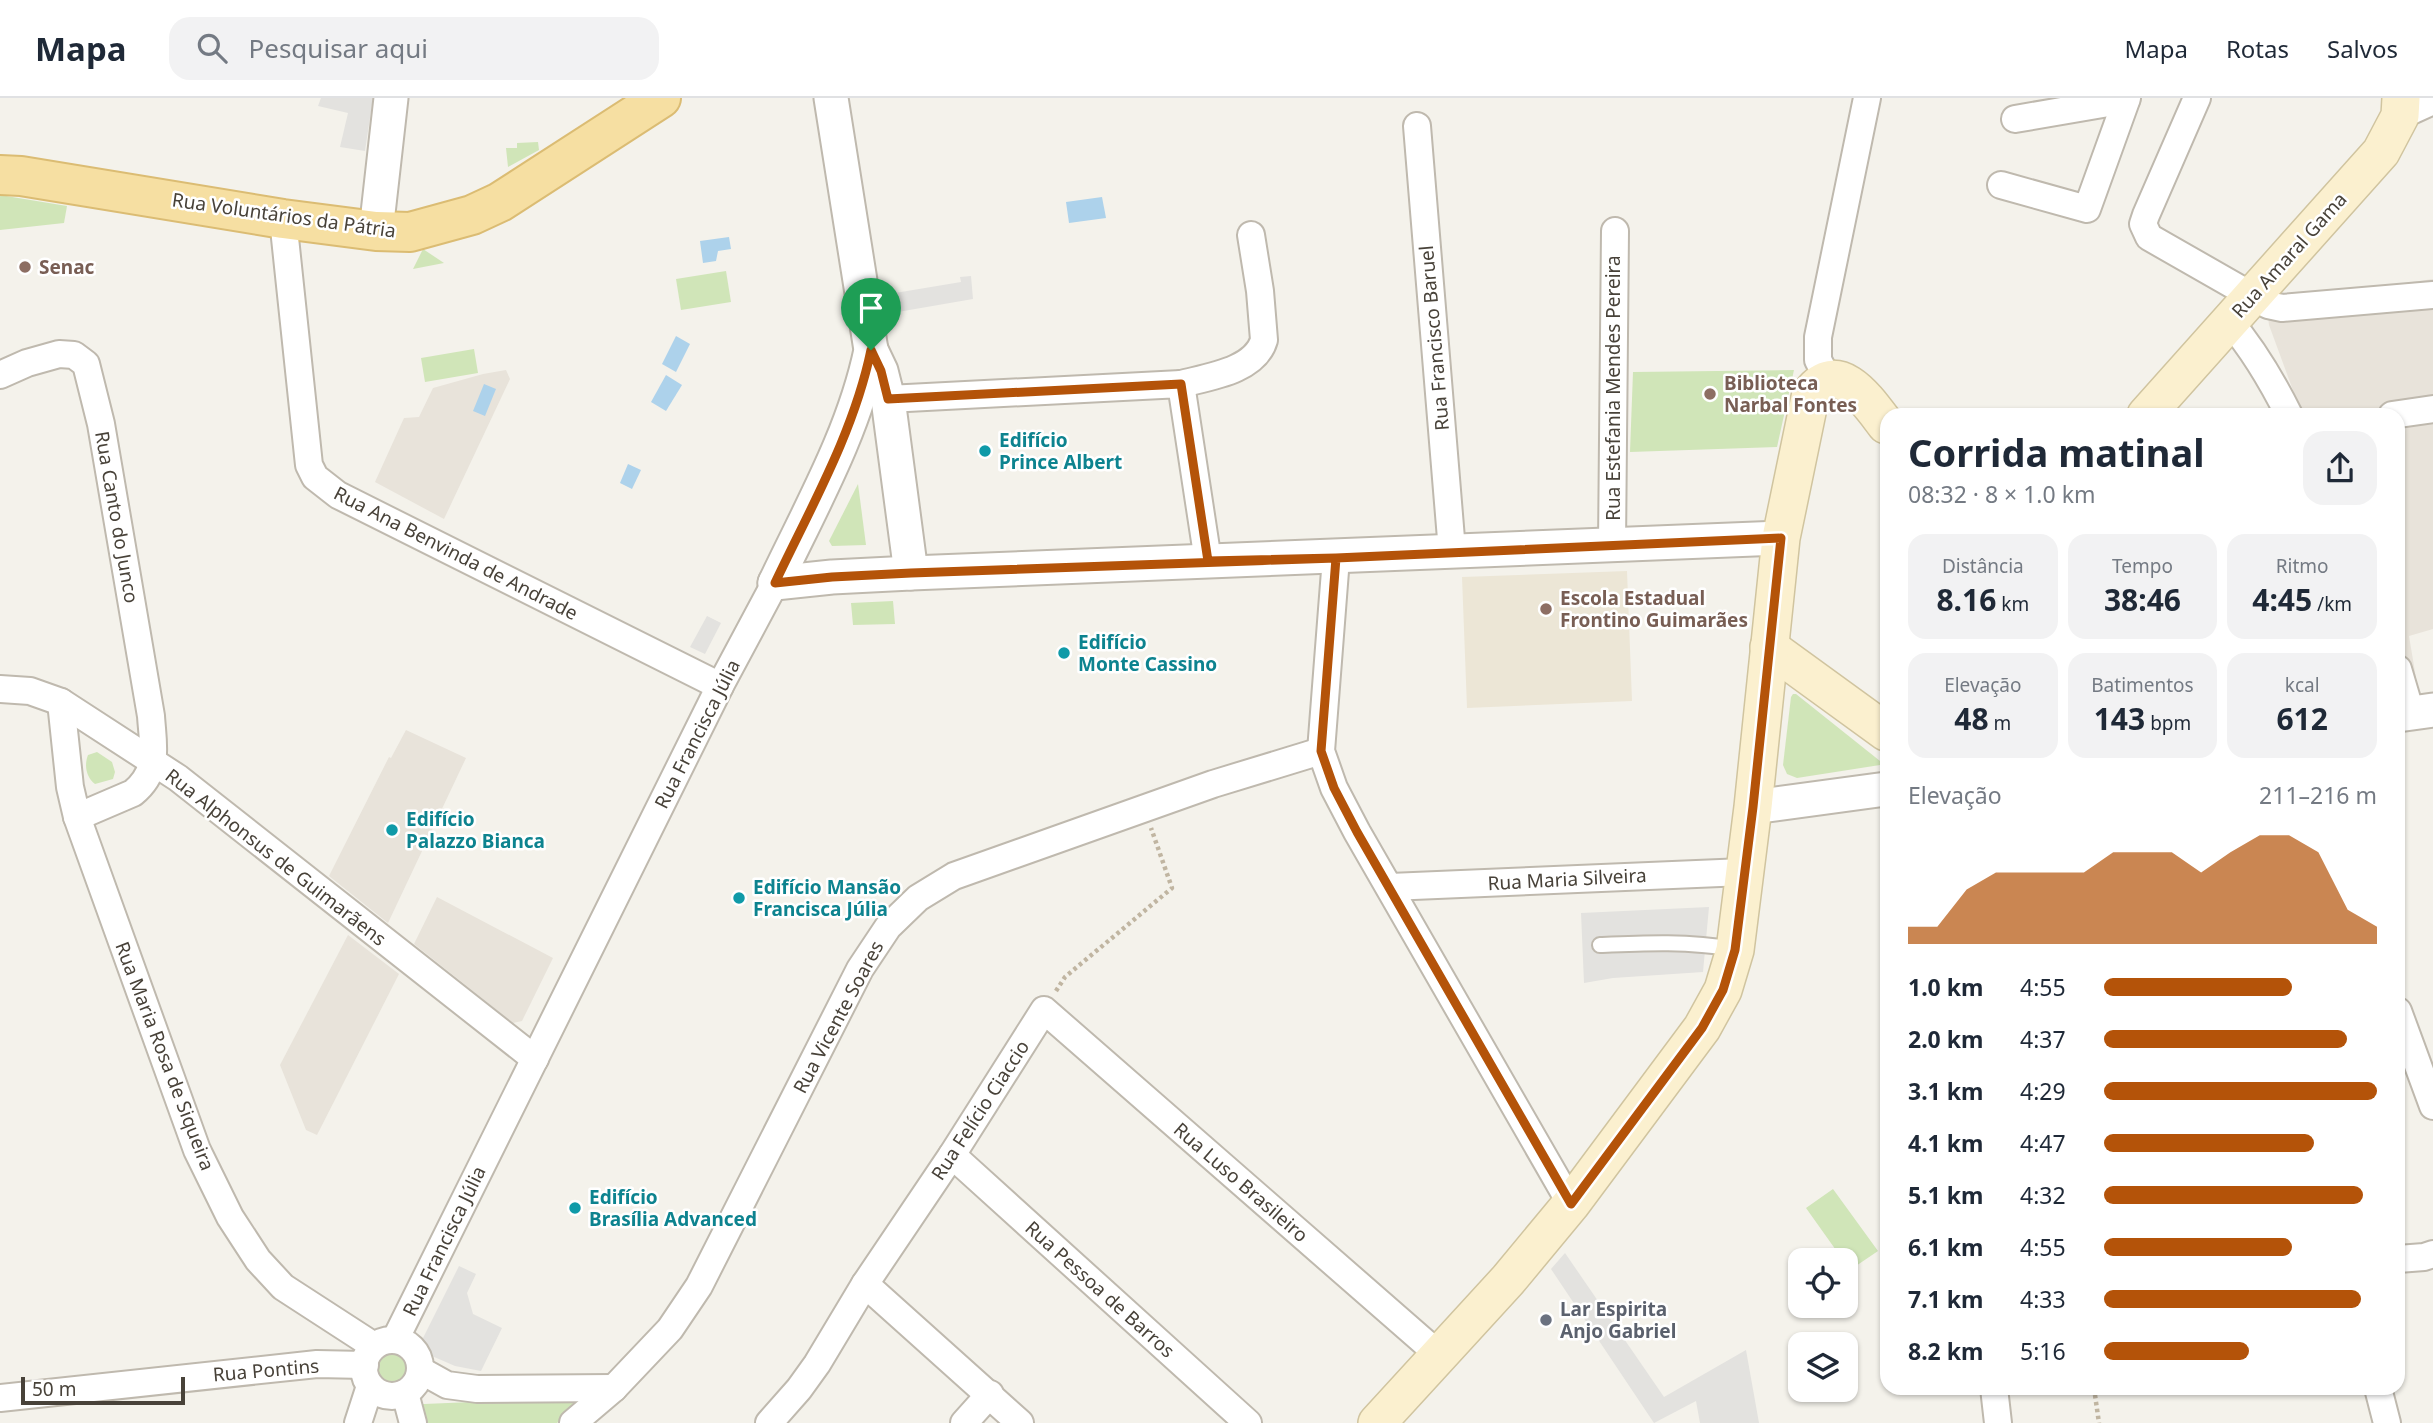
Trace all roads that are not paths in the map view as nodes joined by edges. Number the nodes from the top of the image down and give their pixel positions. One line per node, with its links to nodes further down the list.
1 (390, 98): 15 (street)
2 (661, 98): 15 (main road, Rua Voluntários da Pátria)
3 (831, 98): 19 (street, Rua Francisca Júlia)
4 (1867, 98): 21 (street)
5 (2197, 98): 18 (street)
6 (2126, 99): 9 (street); 12 (street)
7 (2433, 101): 8 (street, Rua Amaral Gama)
8 (2401, 107): 18 (main road, Rua Amaral Gama)
9 (2015, 119)
10 (1417, 125): 33 (street, Rua Francisco Baruel)
11 (7, 169): 13 (main road, Rua Voluntários da Pátria)
12 (2001, 185)
13 (283, 219): 15 (main road, Rua Voluntários da Pátria); 39 (street, Rua Ana Benvinda de Andrade)
14 (1615, 230): 32 (street, Rua Estefania Mendes Pereira)
15 (376, 231)
16 (1251, 235): 22 (street)
17 (2433, 295): 18 (street)
18 (2241, 309): 24 (main road, Rua Amaral Gama); 25 (street)
19 (871, 350): 23 (street); 29 (street, Rua Francisca Júlia)
20 (0, 374): 46 (street, Rua Canto do Junco)
21 (1828, 379): 28 (main road); 31 (main road)
22 (1181, 384): 23 (street); 35 (street)
23 (888, 399): 30 (street)
24 (2152, 408)
25 (2285, 408)
26 (2433, 409): 27 (street)
27 (2405, 413)
28 (1880, 418)
29 (844, 438): 30 (street); 37 (street, Rua Francisca Júlia)
30 (894, 444): 36 (street)
31 (1781, 538): 32 (street); 38 (main road)
32 (1612, 545): 33 (street)
33 (1452, 551): 34 (street)
34 (1336, 558): 35 (street); 45 (street)
35 (1208, 561): 36 (street)
36 (911, 573): 37 (street)
37 (775, 583): 39 (street, Rua Francisca Júlia)
38 (1769, 647): 44 (main road); 48 (main road)
39 (720, 686): 56 (street, Rua Francisca Júlia)
40 (2405, 688): 43 (street)
41 (0, 689): 42 (street, Rua Alphonsus de Guimarãens)
42 (61, 702): 46 (street, Rua Alphonsus de Guimarãens); 49 (street, Rua Maria Rosa de Siqueira)
43 (2414, 713)
44 (1880, 728)
45 (1321, 751): 51 (street); 66 (street, Rua Vicente Soares)
46 (155, 764): 49 (street); 56 (street, Rua Alphonsus de Guimarãens)
47 (1880, 790): 48 (street)
48 (1753, 807): 50 (main road)
49 (77, 817): 64 (street, Rua Maria Rosa de Siqueira)
50 (1744, 872): 51 (street, Rua Maria Silveira); 53 (main road)
51 (1390, 887): 59 (street)
52 (1600, 946): 53 (lane)
53 (1735, 950): 59 (main road)
54 (1044, 1010): 58 (street, Rua Felício Ciaccio); 63 (street, Rua Luso Brasileiro)
55 (2405, 1030): 57 (street)
56 (534, 1059): 64 (street, Rua Francisca Júlia)
57 (2433, 1107)
58 (952, 1155): 62 (street, Rua Felício Ciaccio); 78 (street, Rua Pessoa de Barros)
59 (1571, 1204): 63 (main road)
60 (2433, 1254): 61 (street)
61 (2405, 1258)
62 (865, 1284): 68 (street); 75 (street, Rua Felício Ciaccio)
63 (1438, 1354): 79 (main road)
64 (376, 1359): 65 (street); 67 (street); 71 (street, Rua Pontins); 72 (street, Rua Francisca Júlia)
65 (420, 1370): 66 (street); 67 (street)
66 (614, 1388): 74 (street, Rua Vicente Soares)
67 (405, 1393): 73 (street)
68 (990, 1394): 76 (street); 77 (street)
69 (1995, 1395): 80 (street)
70 (2380, 1395): 81 (street)
71 (0, 1398)
72 (358, 1423)
73 (413, 1423)
74 (573, 1423)
75 (769, 1423)
76 (964, 1423)
77 (1020, 1423)
78 (1248, 1423)
79 (1377, 1423)
80 (1998, 1423)
81 (2387, 1423)

